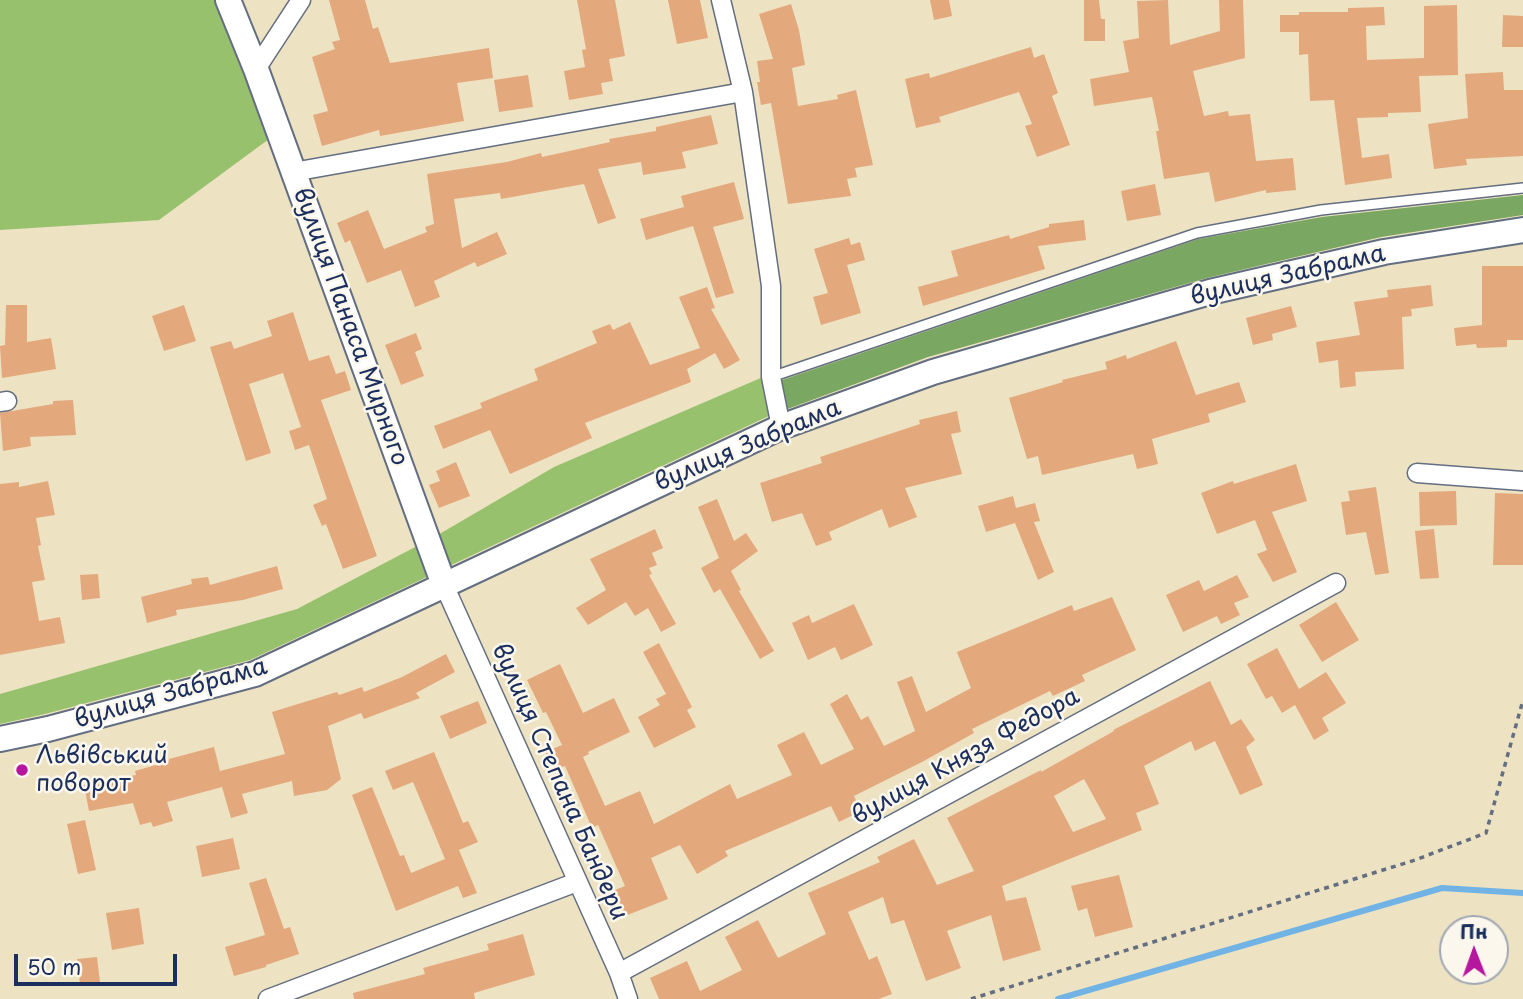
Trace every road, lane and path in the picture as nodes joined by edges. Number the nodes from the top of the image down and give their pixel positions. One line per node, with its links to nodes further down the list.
1 (228, 0): 4 (main road, вулиця Панаса Мирного)
2 (301, 0): 4 (street)
3 (721, 0): 5 (street)
4 (256, 69): 6 (main road, вулиця Панаса Мирного)
5 (743, 92): 6 (street); 9 (street)
6 (293, 172): 14 (main road, вулиця Панаса Мирного)
7 (1523, 188): 9 (lane)
8 (1523, 230): 10 (main road, вулиця Забрама)
9 (771, 377): 10 (street)
10 (781, 428): 14 (main road, вулиця Забрама)
11 (1417, 472): 12 (street)
12 (1523, 481)
13 (1336, 583): 18 (street, вулиця Князя Федора)
14 (444, 585): 16 (main road, вулиця Забрама); 17 (street, вулиця Степана Бандери)
15 (1523, 700): 21 (path)
16 (0, 739)
17 (577, 882): 18 (street, вулиця Степана Бандери); 19 (street)
18 (619, 973): 20 (street, вулиця Степана Бандери)
19 (268, 999)
20 (628, 999)
21 (971, 999)

